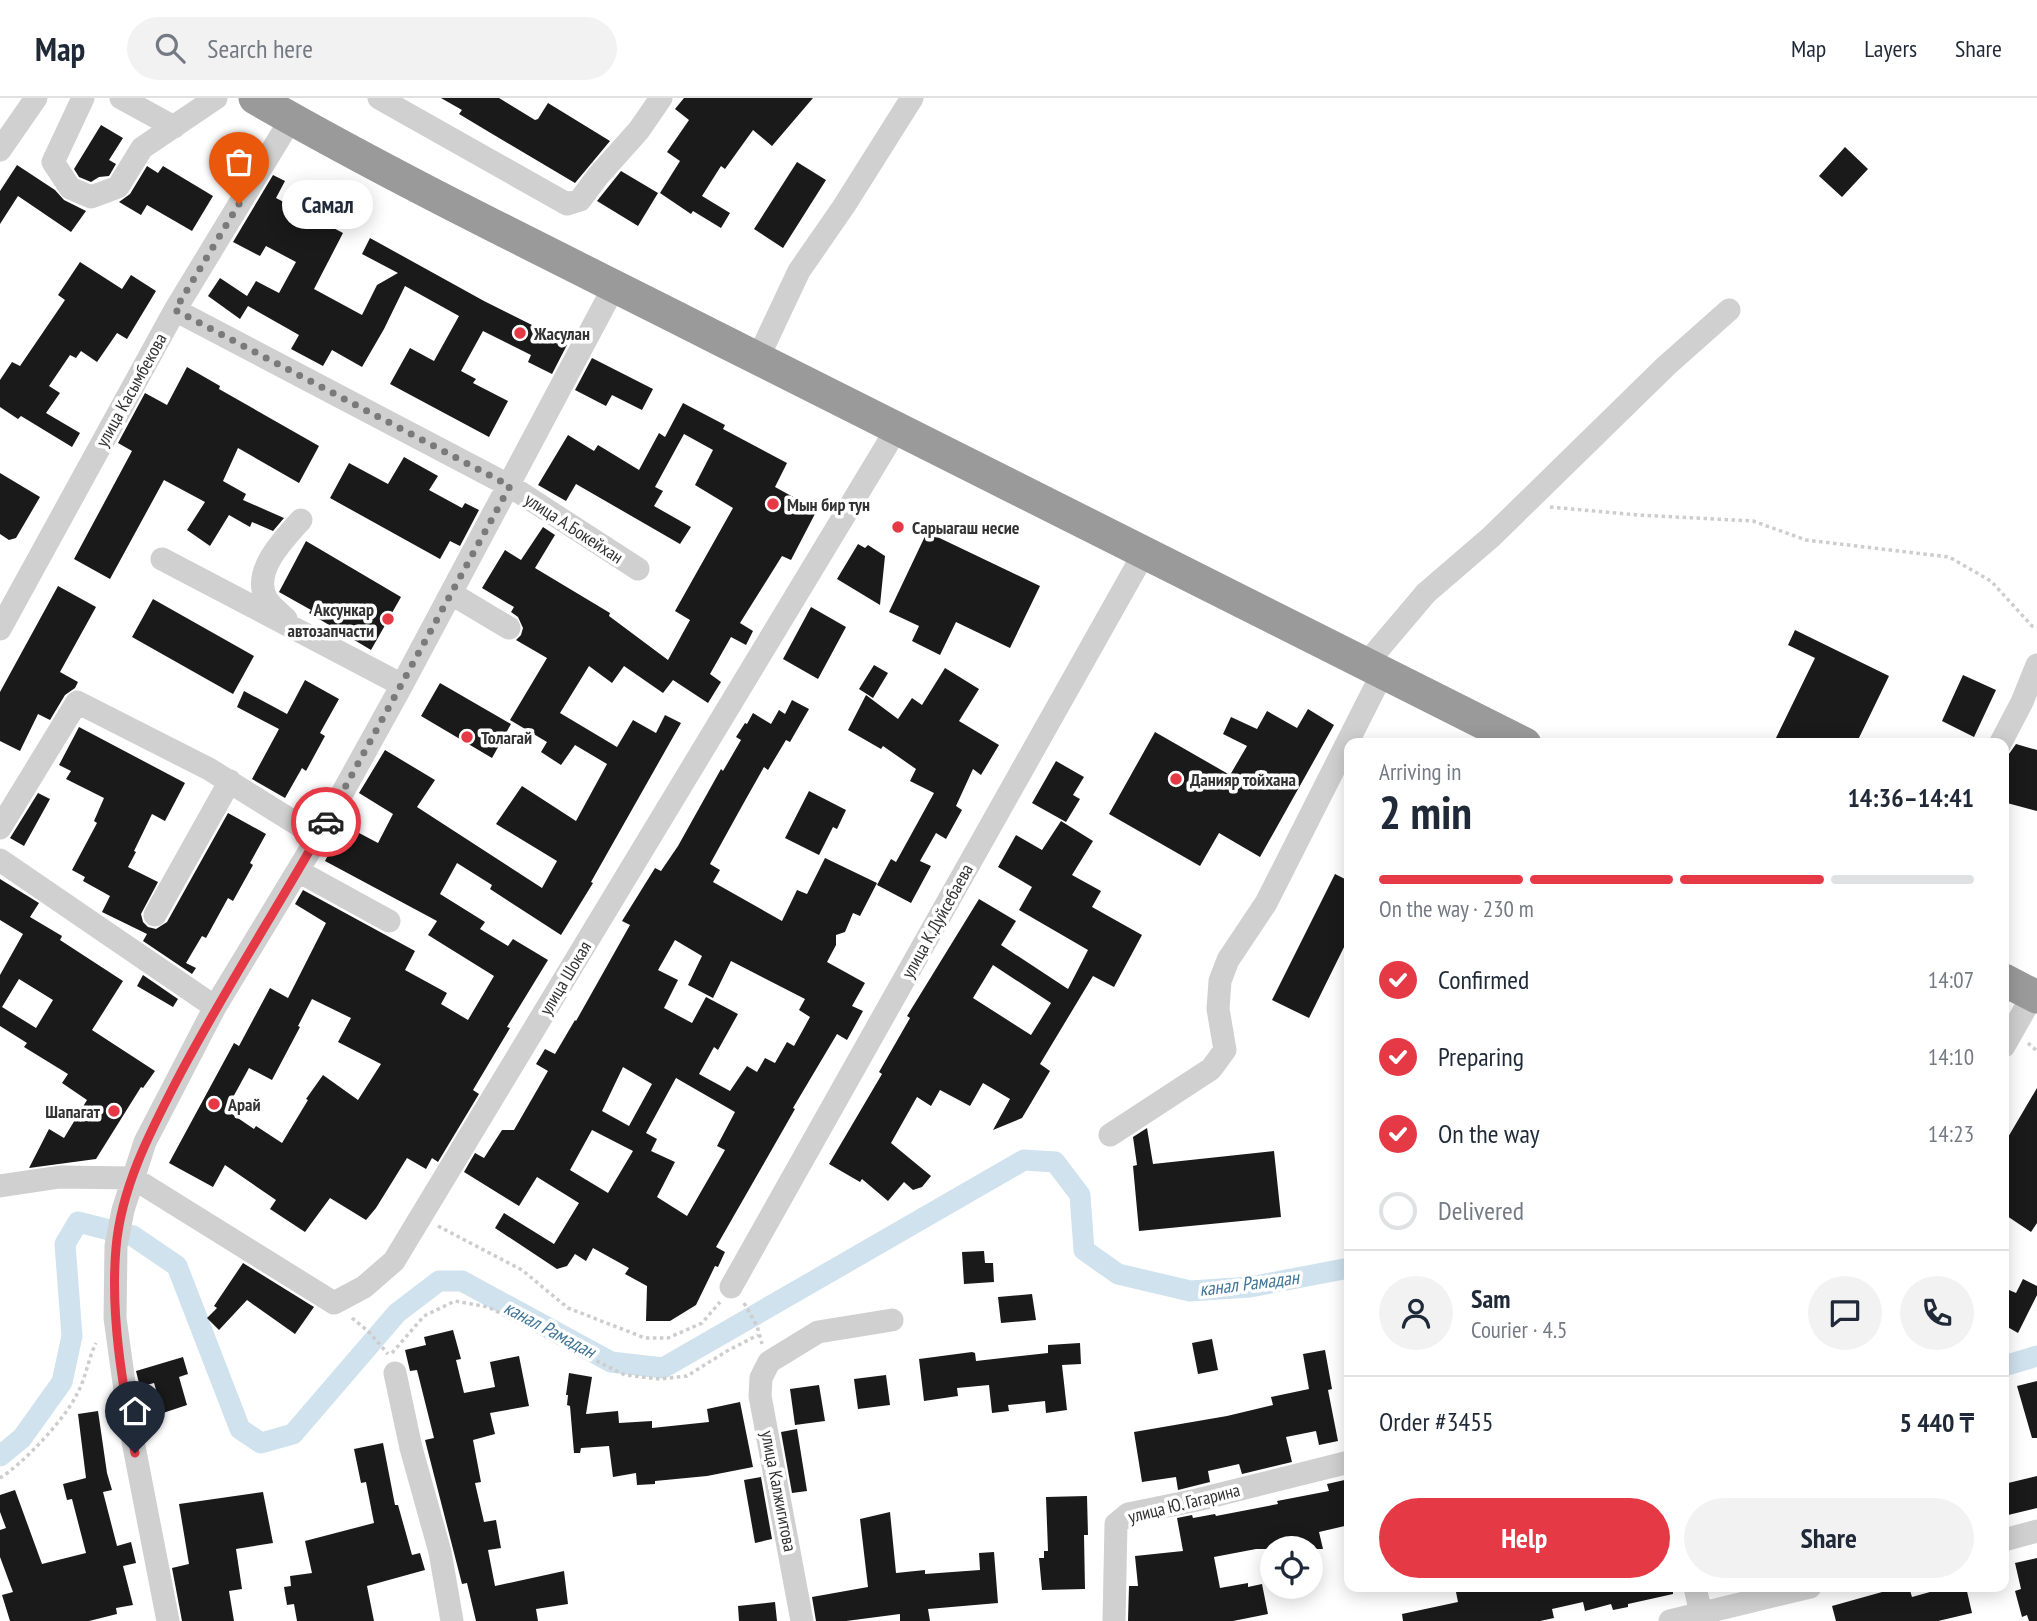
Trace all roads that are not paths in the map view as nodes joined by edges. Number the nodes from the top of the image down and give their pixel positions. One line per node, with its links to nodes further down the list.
1 (36, 98): 11 (street)
2 (83, 98): 10 (street)
3 (121, 98): 10 (street)
4 (216, 98): 10 (street)
5 (255, 98): 9 (highway)
6 (379, 98): 7 (street)
7 (661, 98)
8 (912, 98): 15 (street)
9 (291, 119): 12 (highway); 13 (street, улица Касымбекова)
10 (174, 127)
11 (0, 150)
12 (615, 285): 15 (highway); 17 (street, улица А.Бокейхан)
13 (175, 310): 17 (street, улица А.Бокейхан); 24 (street, улица Касымбекова)
14 (1728, 310): 27 (street)
15 (758, 358): 16 (highway)
16 (896, 430): 19 (highway); 44 (street, улица Шокая)
17 (510, 486): 21 (street, улица А.Бокейхан); 22 (street, улица А.Бокейхан)
18 (301, 520): 25 (street)
19 (1143, 555): 27 (highway); 46 (street, улица К.Дуйсебаева)
20 (162, 559): 25 (street)
21 (638, 569)
22 (452, 594): 23 (street); 28 (street, улица А.Бокейхан)
23 (509, 628)
24 (0, 629)
25 (298, 631): 28 (street)
26 (2037, 665): 29 (street)
27 (1374, 670): 30 (highway); 43 (street)
28 (402, 685): 34 (street, улица А.Бокейхан)
29 (2029, 697): 31 (street)
30 (1513, 738)
31 (2004, 738)
32 (230, 781): 33 (street); 34 (street); 37 (street)
33 (0, 828)
34 (318, 837): 36 (street, улица А.Бокейхан)
35 (0, 860): 41 (street)
36 (298, 870): 38 (street); 41 (street, улица А.Бокейхан)
37 (155, 915)
38 (389, 921)
39 (2009, 983): 40 (highway)
40 (2035, 996): 42 (street)
41 (215, 1007): 44 (street, улица А.Бокейхан)
42 (2009, 1038)
43 (1110, 1135)
44 (133, 1178): 45 (street); 55 (street, улица А.Бокейхан)
45 (0, 1186)
46 (731, 1287)
47 (892, 1320): 57 (street, улица Калжигитова)
48 (393, 1365): 56 (street)
49 (1344, 1463): 58 (street, улица Ю. Гагарина)
50 (2037, 1531): 51 (street)
51 (2009, 1539)
52 (1696, 1592): 54 (street)
53 (1790, 1592): 54 (street)
54 (1702, 1614): 59 (street)
55 (168, 1621)
56 (452, 1621)
57 (802, 1621)
58 (1114, 1621)
59 (1670, 1621)

